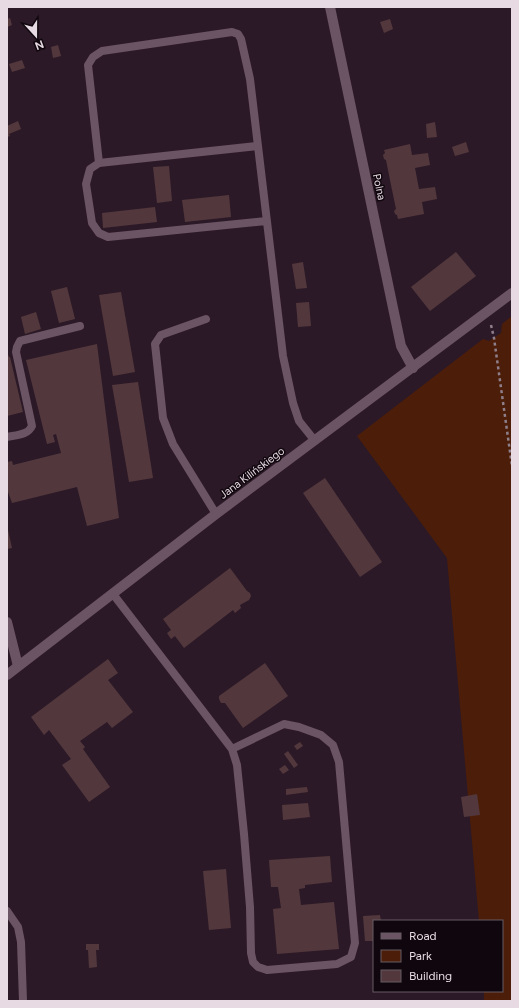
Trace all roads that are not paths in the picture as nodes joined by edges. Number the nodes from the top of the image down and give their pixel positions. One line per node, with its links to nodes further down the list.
1 (330, 7): 8 (street, Polna)
2 (257, 146): 3 (lane); 3 (lane); 4 (lane)
3 (99, 163): 4 (lane)
4 (266, 221): 10 (lane)
5 (512, 293): 8 (street, Jana Kilińskiego)
6 (206, 319): 11 (lane)
7 (80, 326): 9 (lane)
8 (413, 368): 10 (street, Jana Kilińskiego)
9 (7, 437)
10 (315, 441): 11 (street, Jana Kilińskiego)
11 (216, 514): 12 (street, Jana Kilińskiego)
12 (113, 594): 14 (street, Jana Kilińskiego); 16 (lane)
13 (7, 622): 14 (street)
14 (18, 666): 15 (street, Jana Kilińskiego)
15 (7, 675)
16 (232, 749): 16 (lane)
17 (7, 911): 18 (lane)
18 (23, 1001)

